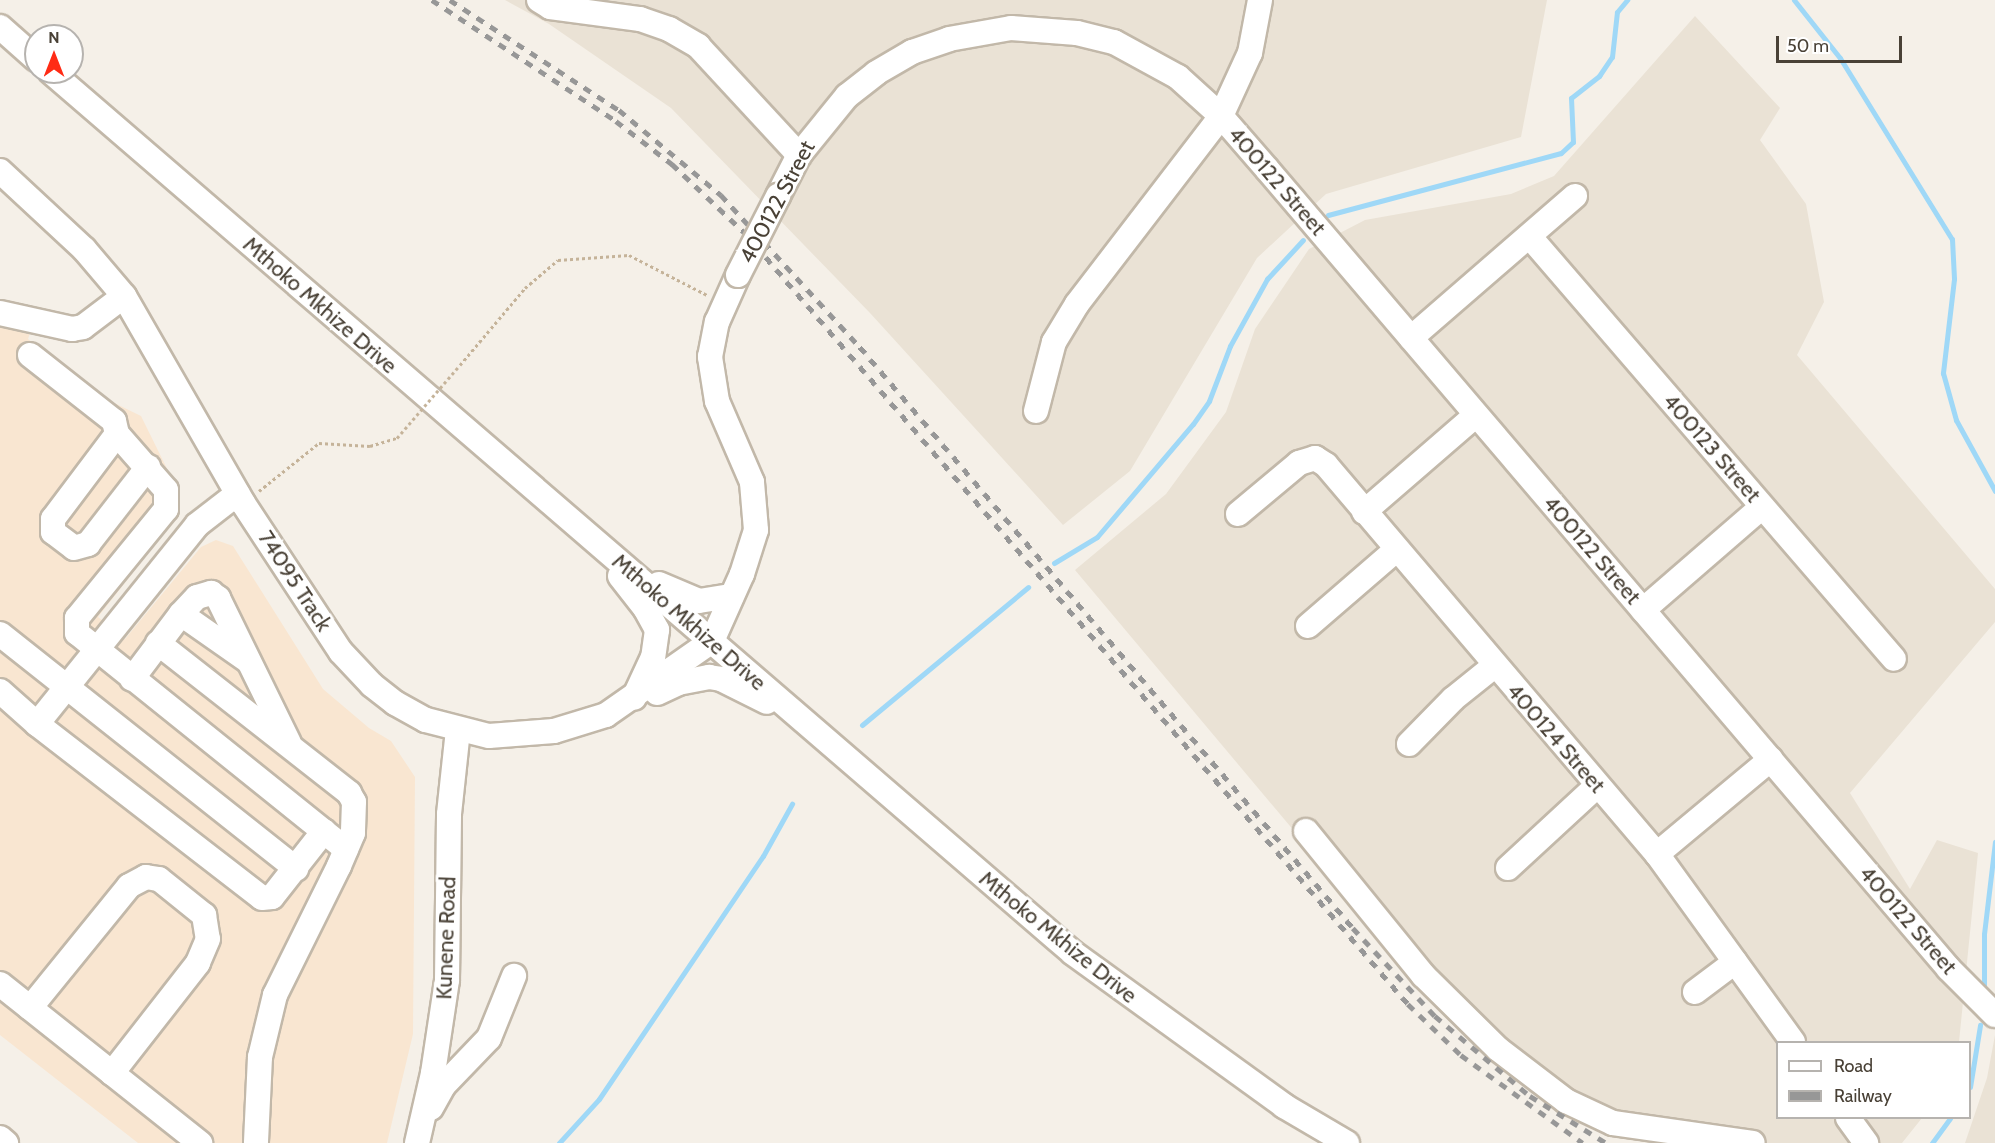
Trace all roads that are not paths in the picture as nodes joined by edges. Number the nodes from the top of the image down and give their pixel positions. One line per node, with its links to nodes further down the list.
1 (539, 0): 7 (street)
2 (1260, 0): 6 (street)
3 (0, 27): 4 (street)
4 (24, 48)
5 (65, 84): 23 (street, Mthoko Mkhize Drive)
6 (1221, 116): 7 (street, 400122 Street); 13 (street, 400122 Street); 15 (street)
7 (799, 155): 26 (street, 400122 Street, bridge)
8 (0, 171): 11 (street, 74095 Track)
9 (1575, 196): 10 (street)
10 (1530, 237): 13 (street); 20 (street, 400123 Street)
11 (124, 296): 12 (street); 19 (street, 74095 Track)
12 (0, 313)
13 (1411, 338): 16 (street, 400122 Street)
14 (30, 355): 17 (street)
15 (1036, 411)
16 (1476, 415): 21 (street); 27 (street, 400122 Street)
17 (117, 434): 18 (street); 18 (street)
18 (148, 467): 33 (street)
19 (240, 498): 33 (street); 44 (street, 74095 Track)
20 (1762, 507): 27 (street); 34 (street, 400123 Street)
21 (1364, 512): 22 (street, 400124 Street); 24 (street, 400124 Street)
22 (1238, 514)
23 (583, 530): 25 (street, Mthoko Mkhize Drive); 40 (street)
24 (1396, 550): 29 (street); 36 (street, 400124 Street)
25 (627, 568): 26 (street); 31 (street, Mthoko Mkhize Drive)
26 (732, 596): 31 (street, 400122 Street)
27 (1644, 610): 47 (street, 400122 Street)
28 (181, 614): 32 (street); 35 (street); 35 (street)
29 (1308, 626)
30 (0, 634): 38 (street)
31 (711, 641): 40 (street, 74095 Track); 42 (street, Mthoko Mkhize Drive)
32 (158, 643): 37 (street); 46 (street)
33 (96, 650): 37 (street); 38 (street)
34 (1894, 659)
35 (250, 663): 46 (street)
36 (1494, 666): 45 (street); 48 (street, 400124 Street)
37 (132, 679): 49 (street)
38 (66, 687): 43 (street); 54 (street)
39 (0, 691): 43 (street)
40 (634, 698): 41 (street, 74095 Track)
41 (606, 715): 42 (street); 44 (street, 74095 Track)
42 (803, 722): 69 (street, Mthoko Mkhize Drive)
43 (36, 724): 54 (street)
44 (458, 730): 64 (street, Kunene Road)
45 (1409, 744)
46 (292, 748): 51 (street)
47 (1771, 759): 52 (street); 60 (street, 400122 Street)
48 (1597, 786): 52 (street, 400124 Street); 53 (street)
49 (324, 831): 51 (street); 54 (street)
50 (1306, 831): 70 (street)
51 (346, 849): 68 (street)
52 (1657, 854): 55 (street, 400124 Street)
53 (1508, 868)
54 (296, 869)
55 (1735, 962): 58 (street); 61 (street, 400124 Street)
56 (514, 976): 64 (street)
57 (0, 984): 59 (street)
58 (1695, 992)
59 (30, 1008): 62 (street); 62 (street)
60 (1995, 1015)
61 (1792, 1041)
62 (112, 1073): 67 (street)
63 (1849, 1119): 71 (street)
64 (418, 1137)
65 (0, 1138): 66 (street)
66 (6, 1143)
67 (200, 1143)
68 (256, 1143)
69 (1347, 1143)
70 (1753, 1143)
71 (1866, 1143)

